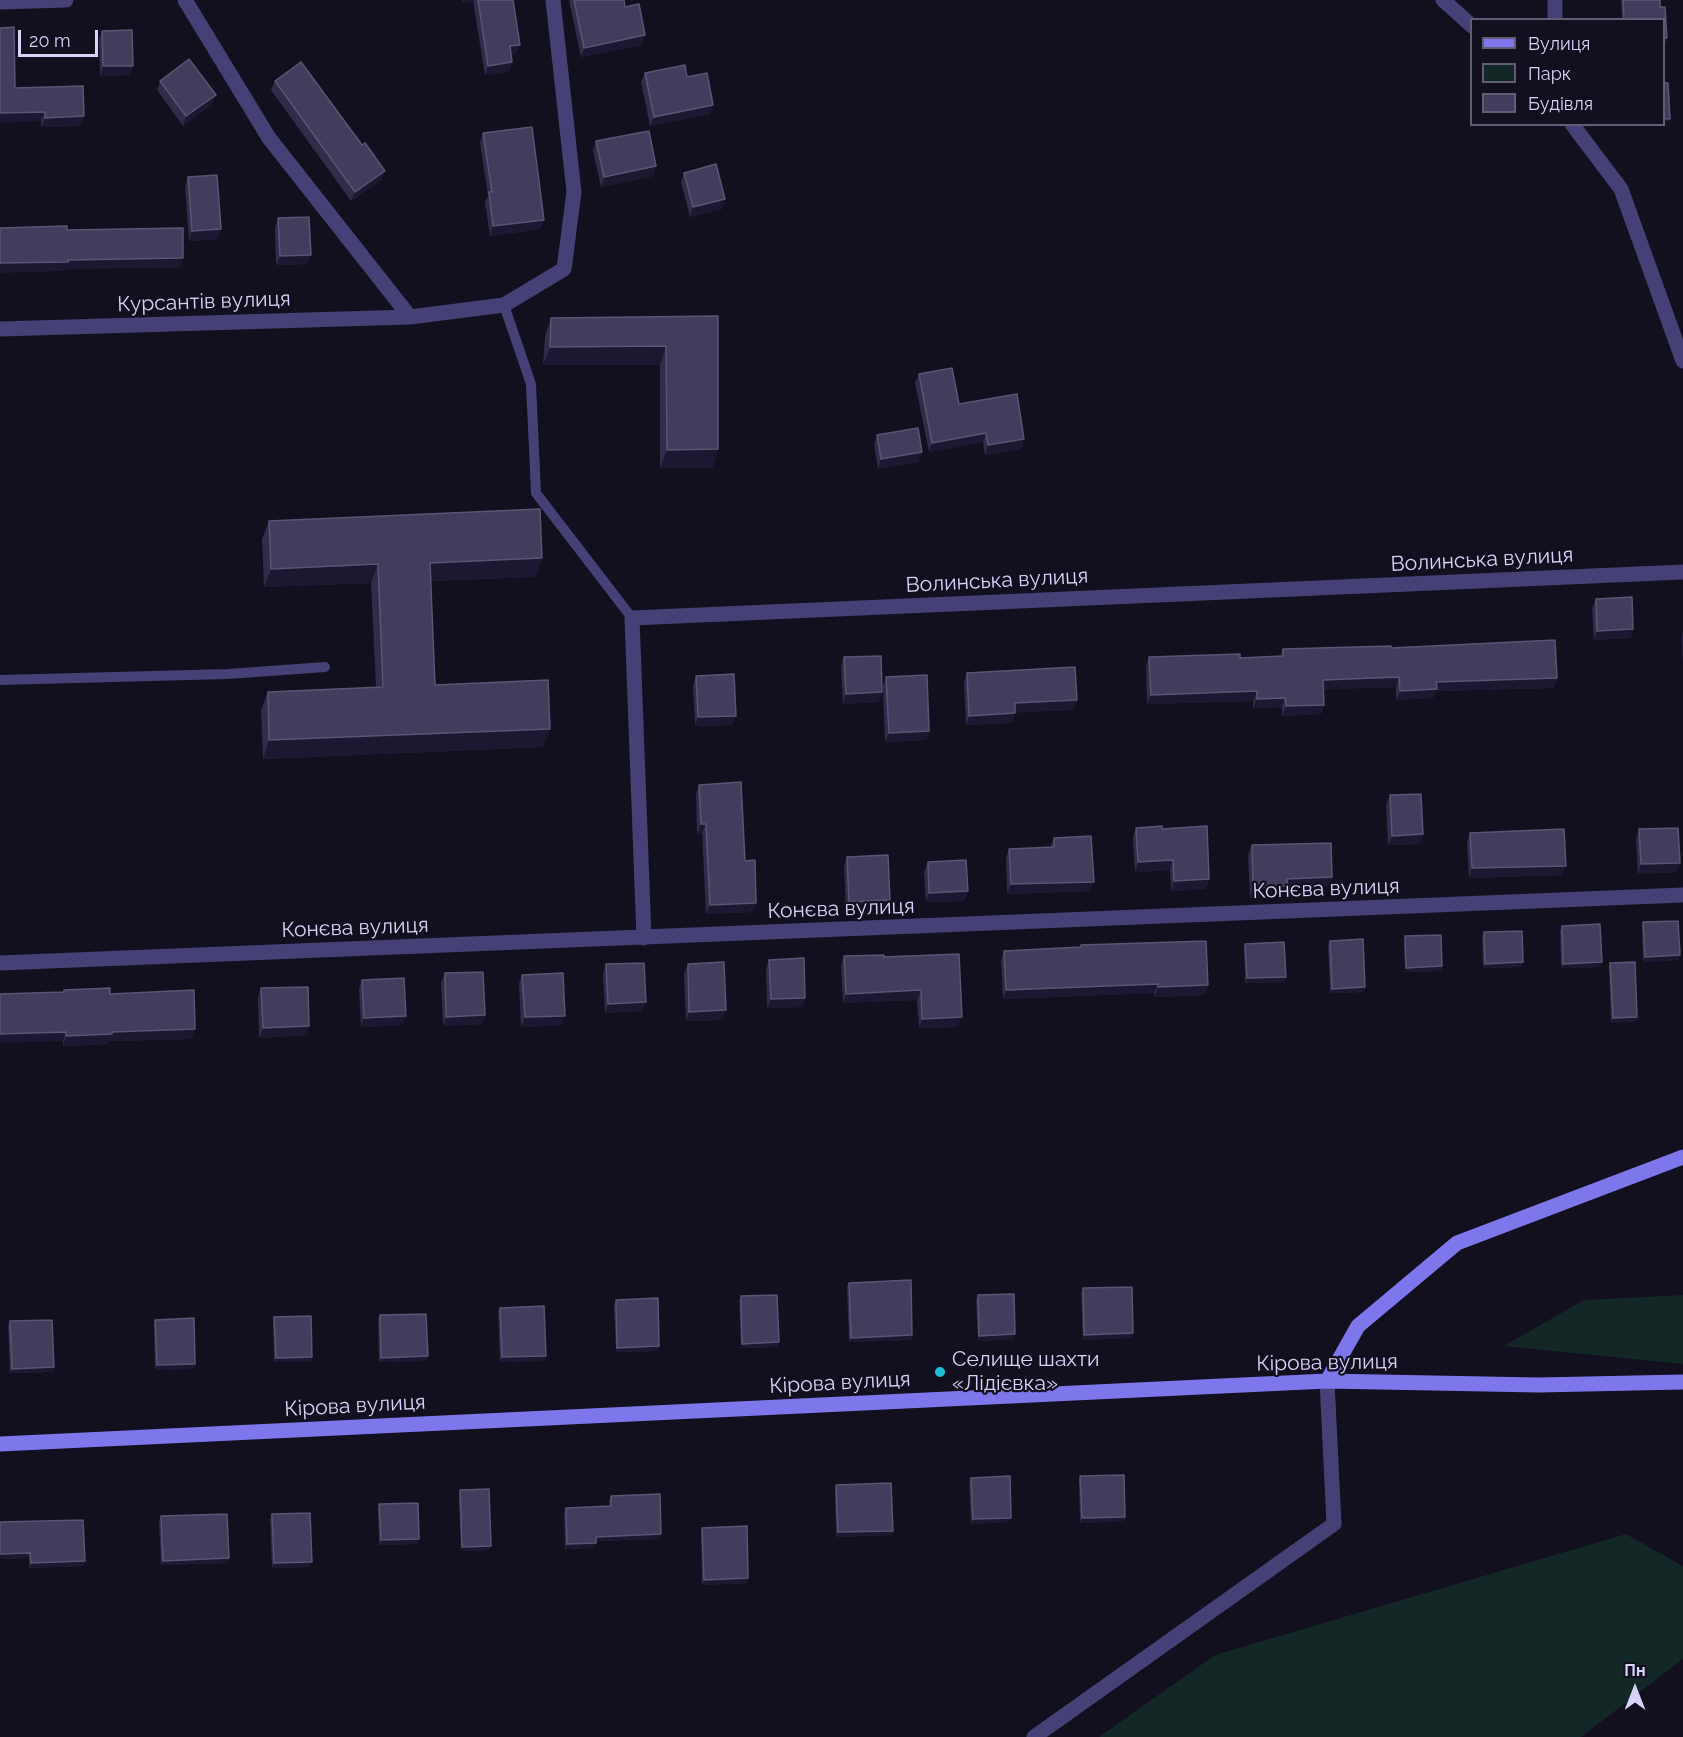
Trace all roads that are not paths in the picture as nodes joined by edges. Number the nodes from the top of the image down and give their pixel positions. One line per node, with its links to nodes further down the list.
1 (66, 0): 6 (street)
2 (185, 0): 11 (street)
3 (553, 0): 10 (street, Курсантів вулиця)
4 (1443, 0): 8 (street)
5 (1554, 0): 7 (street)
6 (0, 2)
7 (1555, 18)
8 (1470, 24)
9 (1574, 126): 13 (street)
10 (504, 305): 11 (street, Курсантів вулиця); 15 (lane)
11 (410, 317): 12 (street, Курсантів вулиця)
12 (0, 329)
13 (1683, 361)
14 (1683, 573): 15 (street, Волинська вулиця)
15 (632, 618): 19 (street)
16 (325, 667): 17 (lane)
17 (0, 680)
18 (1683, 895): 19 (street, Конєва вулиця)
19 (644, 938): 20 (street, Конєва вулиця)
20 (0, 963)
21 (1683, 1157): 22 (main road)
22 (1327, 1381): 23 (main road, Кірова вулиця); 24 (main road, Кірова вулиця); 25 (street)
23 (1683, 1382)
24 (0, 1444)
25 (1034, 1737)

